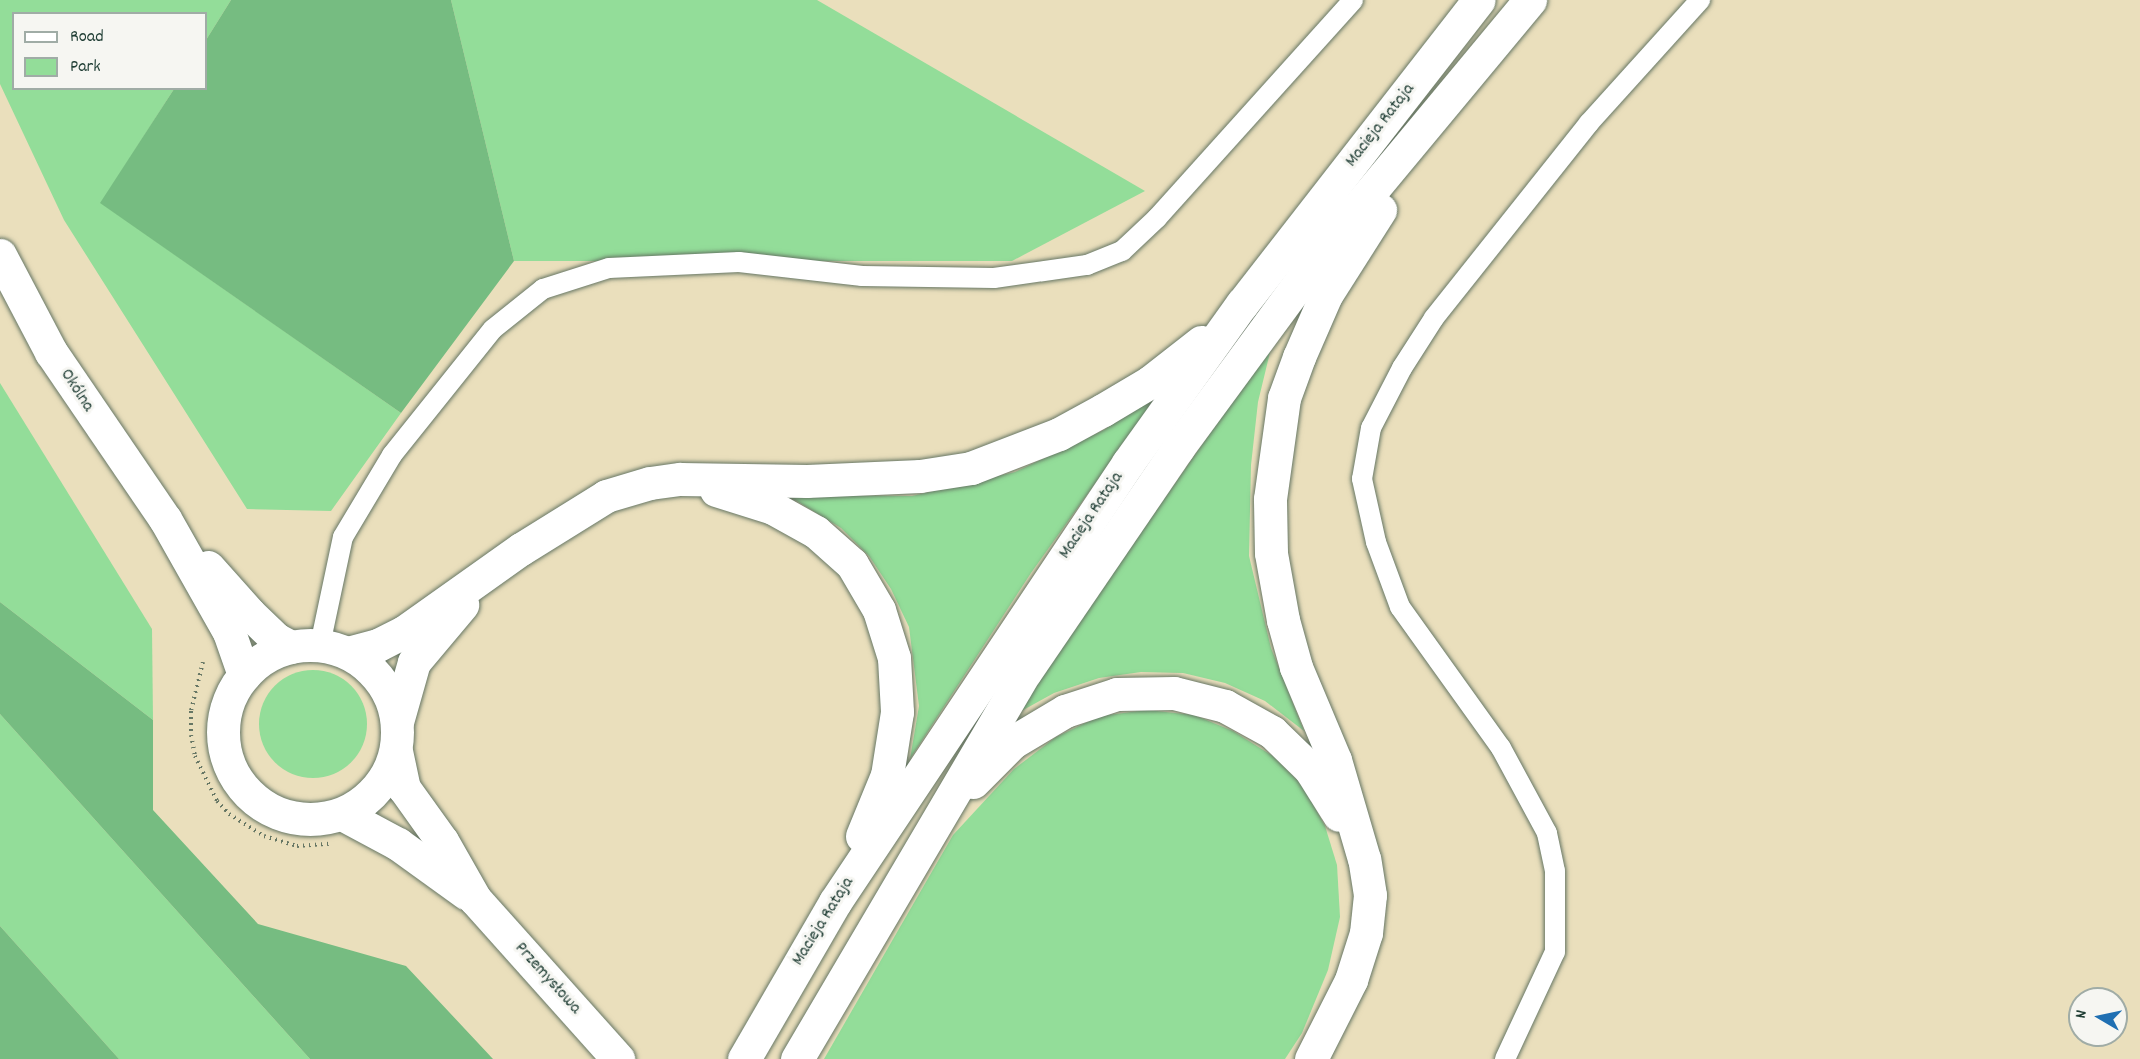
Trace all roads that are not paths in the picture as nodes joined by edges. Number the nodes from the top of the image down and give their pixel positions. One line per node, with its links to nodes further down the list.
1 (1353, 0): 10 (lane)
2 (1479, 0): 6 (main road, Macieja Rataja)
3 (1700, 0): 22 (lane)
4 (1525, 6): 14 (main road); 15 (main road, Macieja Rataja)
5 (0, 255): 8 (main road, Okólna)
6 (1242, 304): 7 (main road); 17 (main road, Macieja Rataja)
7 (680, 479): 9 (main road); 17 (main road)
8 (165, 519): 10 (main road, Okólna); 11 (main road, Okólna)
9 (491, 572): 10 (main road); 12 (main road)
10 (320, 648): 11 (main road); 12 (main road)
11 (244, 675): 13 (main road)
12 (396, 736): 13 (main road); 16 (main road, Przemysłowa)
13 (341, 829): 16 (main road, Przemysłowa)
14 (1364, 859): 15 (main road); 21 (main road)
15 (909, 864): 20 (main road, Macieja Rataja)
16 (475, 899): 18 (main road, Przemysłowa)
17 (835, 902): 19 (main road, Macieja Rataja)
18 (618, 1059)
19 (744, 1059)
20 (797, 1059)
21 (1311, 1059)
22 (1505, 1059)

